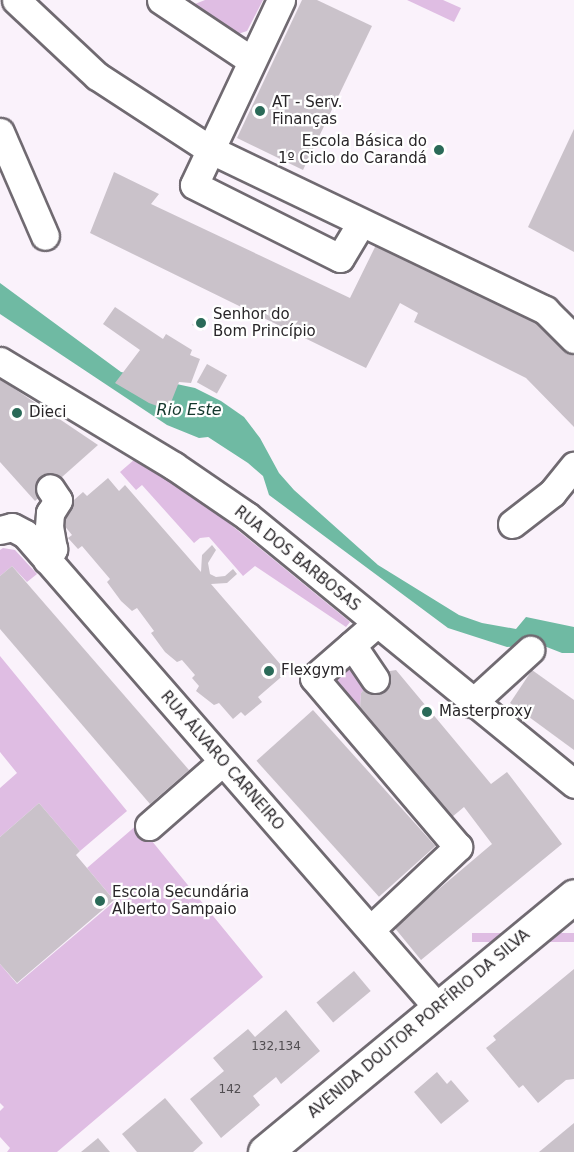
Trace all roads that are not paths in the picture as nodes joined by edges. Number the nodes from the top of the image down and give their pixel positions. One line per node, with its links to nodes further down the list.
1 (16, 0): 6 (street)
2 (161, 0): 4 (street)
3 (281, 0): 4 (street)
4 (251, 60): 6 (street)
5 (0, 132): 8 (street)
6 (209, 149): 7 (street); 7 (street)
7 (361, 223): 9 (street)
8 (45, 236)
9 (574, 339)
10 (0, 361): 16 (street, RUA DOS BARBOSAS)
11 (574, 466): 13 (street)
12 (27, 508): 15 (street)
13 (512, 524)
14 (0, 530): 15 (street, RUA ÁLVARO CARNEIRO)
15 (47, 560): 21 (street, RUA ÁLVARO CARNEIRO)
16 (376, 624): 17 (street); 20 (street, RUA DOS BARBOSAS)
17 (352, 645): 19 (street); 25 (street)
18 (530, 650): 20 (street)
19 (375, 679)
20 (472, 703): 22 (street, RUA DOS BARBOSAS)
21 (222, 762): 23 (street); 25 (street, RUA ÁLVARO CARNEIRO)
22 (574, 784)
23 (149, 826)
24 (574, 896): 26 (main road, AVENIDA DOUTOR PORFÍRIO DA SILVA)
25 (370, 929): 26 (street, RUA ÁLVARO CARNEIRO)
26 (438, 1008): 27 (main road, AVENIDA DOUTOR PORFÍRIO DA SILVA)
27 (265, 1152)

